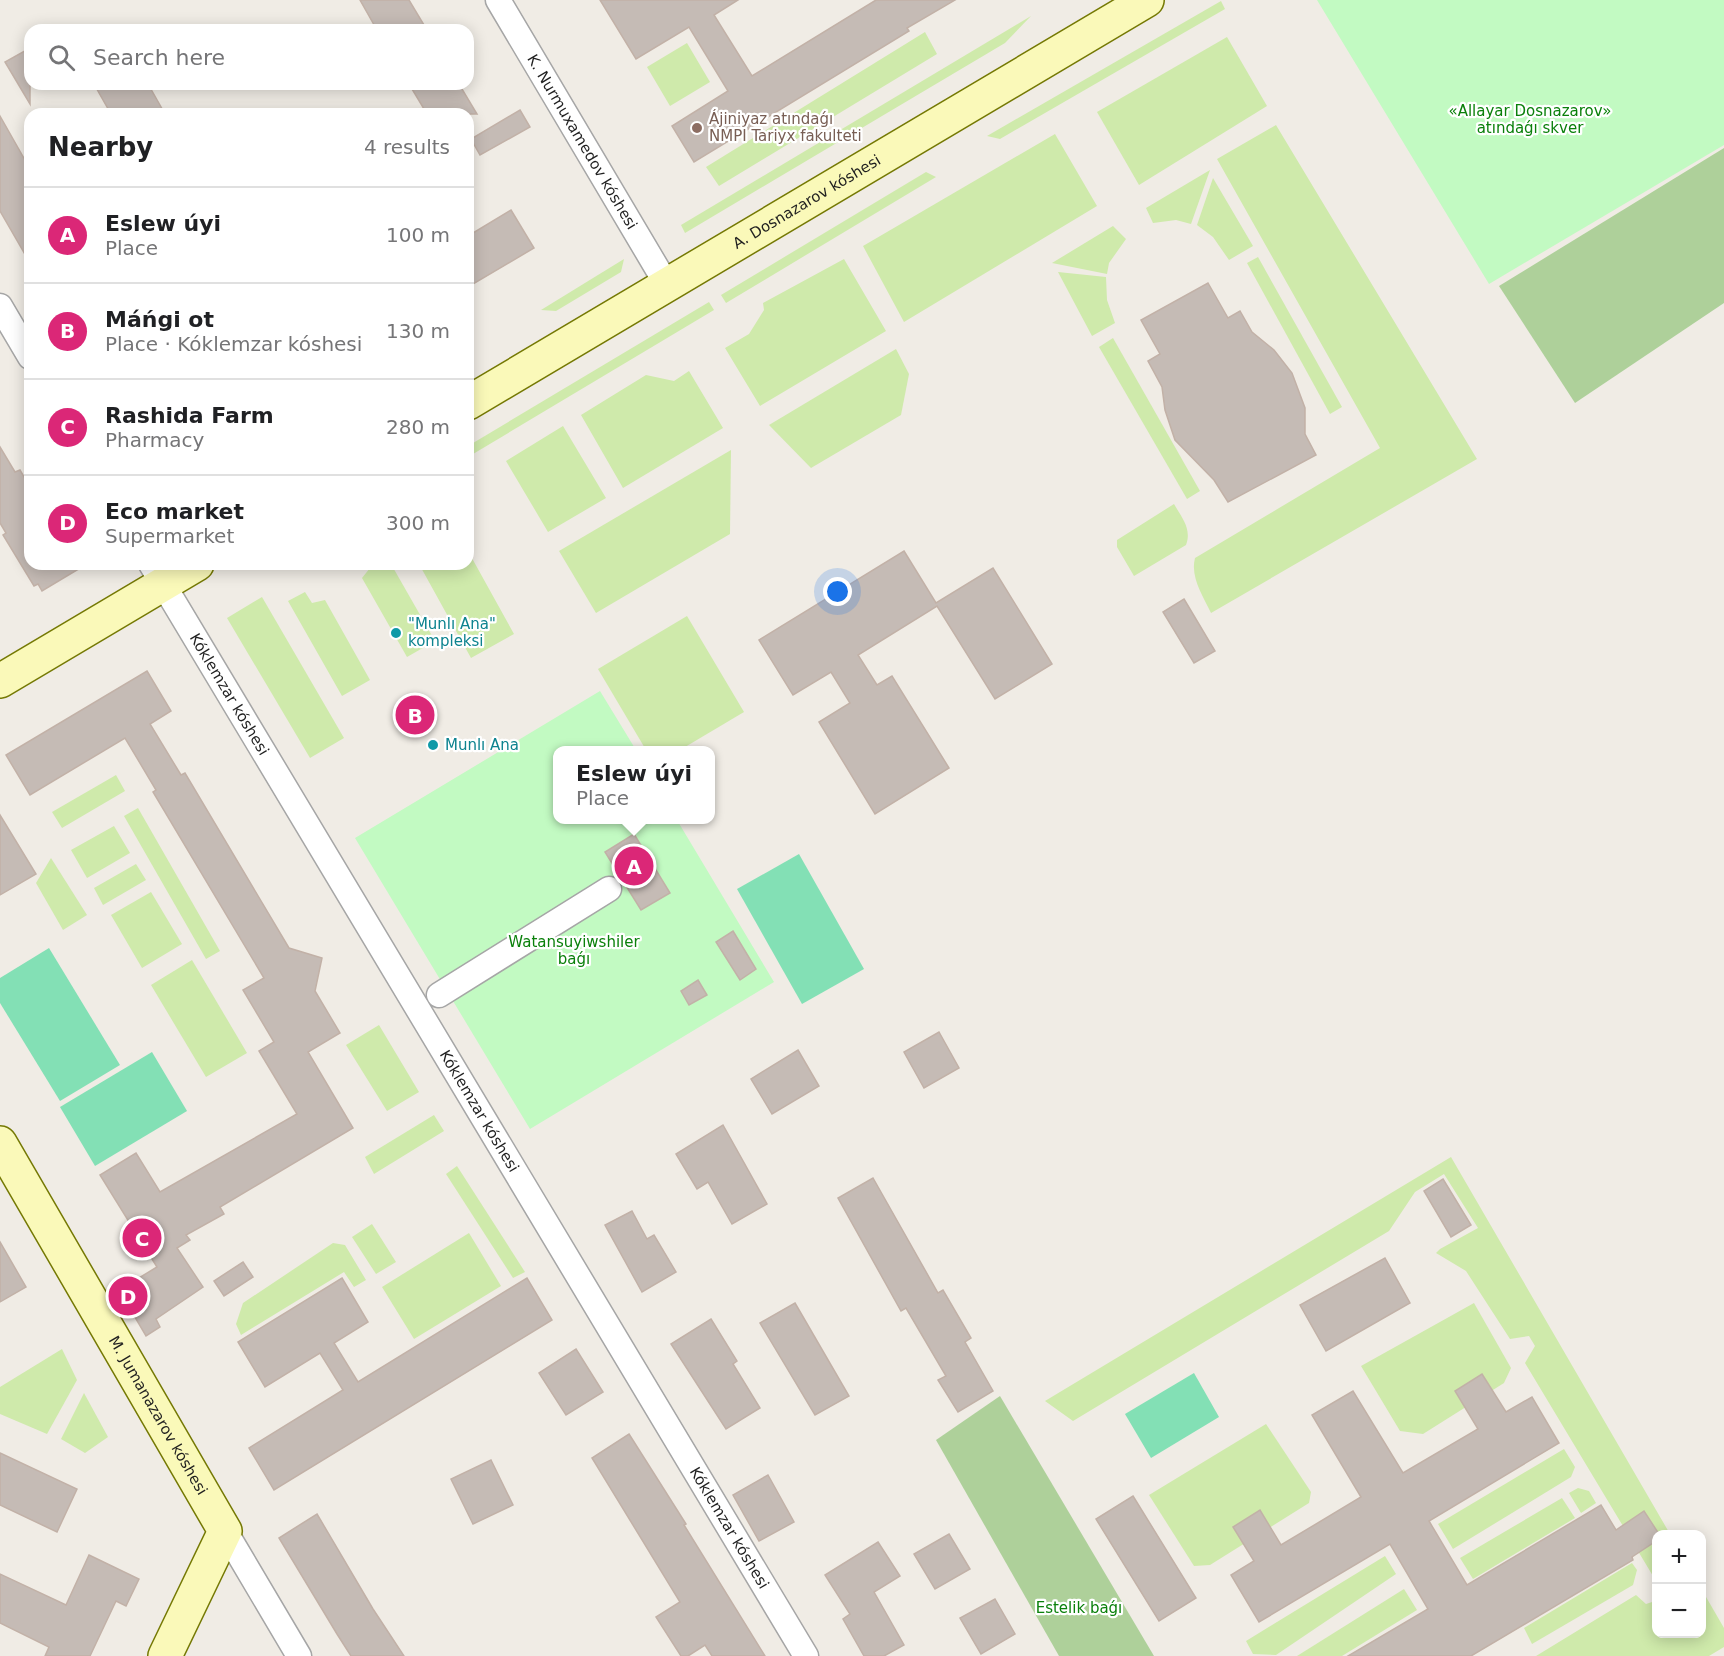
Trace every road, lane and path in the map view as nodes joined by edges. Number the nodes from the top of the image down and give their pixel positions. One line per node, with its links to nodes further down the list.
1 (498, 0): 3 (street, K. Nurmuxamedov kóshesi)
2 (1147, 0): 3 (main road, A. Dosnazarov kóshesi)
3 (667, 285): 6 (main road, A. Dosnazarov kóshesi)
4 (0, 306): 5 (street)
5 (24, 347)
6 (474, 399)
7 (173, 570): 8 (main road)
8 (157, 574): 9 (main road); 16 (street, Kóklemzar kóshesi)
9 (0, 681)
10 (609, 889): 11 (street)
11 (439, 995)
12 (0, 1143): 13 (main road, M. Jumanazarov kóshesi)
13 (225, 1531): 14 (main road); 15 (street, M. Jumanazarov kóshesi)
14 (165, 1656)
15 (299, 1656)
16 (806, 1656)

